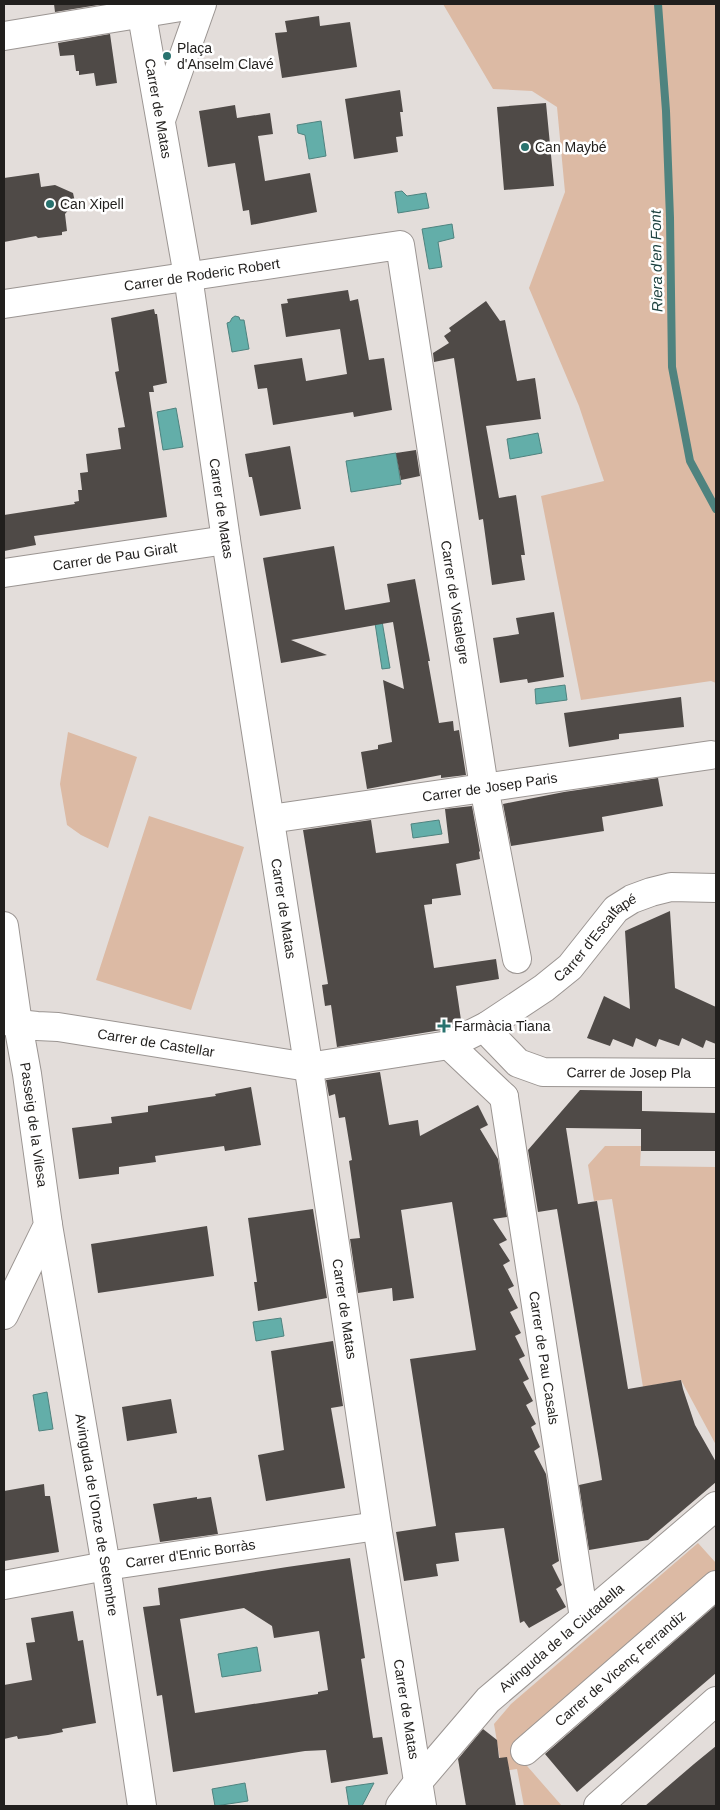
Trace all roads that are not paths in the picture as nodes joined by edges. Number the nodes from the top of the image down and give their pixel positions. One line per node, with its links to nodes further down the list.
1 (200, 4): 2 (street); 4 (street)
2 (140, 8): 3 (street); 4 (street, Carrer de Matas)
3 (4, 36)
4 (160, 122): 6 (street, Carrer de Matas)
5 (400, 245): 6 (street, Carrer de Roderic Robert); 11 (street, Carrer de Vistalegre)
6 (188, 276): 7 (street, Carrer de Roderic Robert); 8 (street, Carrer de Matas)
7 (4, 304)
8 (226, 540): 9 (street, Carrer de Pau Giralt); 12 (street, Carrer de Matas)
9 (4, 573)
10 (710, 755): 11 (street, Carrer de Josep Paris)
11 (484, 788): 12 (street, Carrer de Josep Paris); 15 (street, Carrer de Vistalegre)
12 (270, 819): 19 (street, Carrer de Matas)
13 (716, 888): 17 (street, Carrer d'Escalfapé)
14 (4, 926): 16 (street, Passeig de la Vilesa)
15 (516, 959)
16 (11, 1022): 19 (street, Carrer de Castellar); 23 (street, Passeig de la Vilesa)
17 (487, 1026): 18 (street, Carrer d'Escalfapé); 20 (street); 22 (street)
18 (449, 1045): 19 (street, Carrer d'Escalfapé); 22 (street)
19 (308, 1067): 26 (street, Carrer de Matas)
20 (530, 1067): 21 (street, Carrer de Josep Pla); 22 (street, Carrer de Josep Pla)
21 (716, 1074)
22 (492, 1085): 30 (street, Carrer de Pau Casals)
23 (48, 1225): 24 (street); 27 (street, Avinguda de l'Onze de Setembre)
24 (4, 1315)
25 (716, 1506): 30 (street, Avinguda de la Ciutadella)
26 (377, 1526): 27 (street, Carrer d'Enric Borràs); 33 (street, Carrer de Matas)
27 (106, 1566): 28 (street, Carrer d'Enric Borràs); 34 (street, Avinguda de l'Onze de Setembre)
28 (4, 1585)
29 (716, 1585): 32 (street, Carrer de Vicenç Ferrandiz)
30 (584, 1618): 33 (street, Avinguda de la Ciutadella)
31 (716, 1701): 36 (street)
32 (525, 1751)
33 (420, 1794): 35 (street, Avinguda de la Ciutadella)
34 (142, 1806)
35 (400, 1806)
36 (598, 1806)

